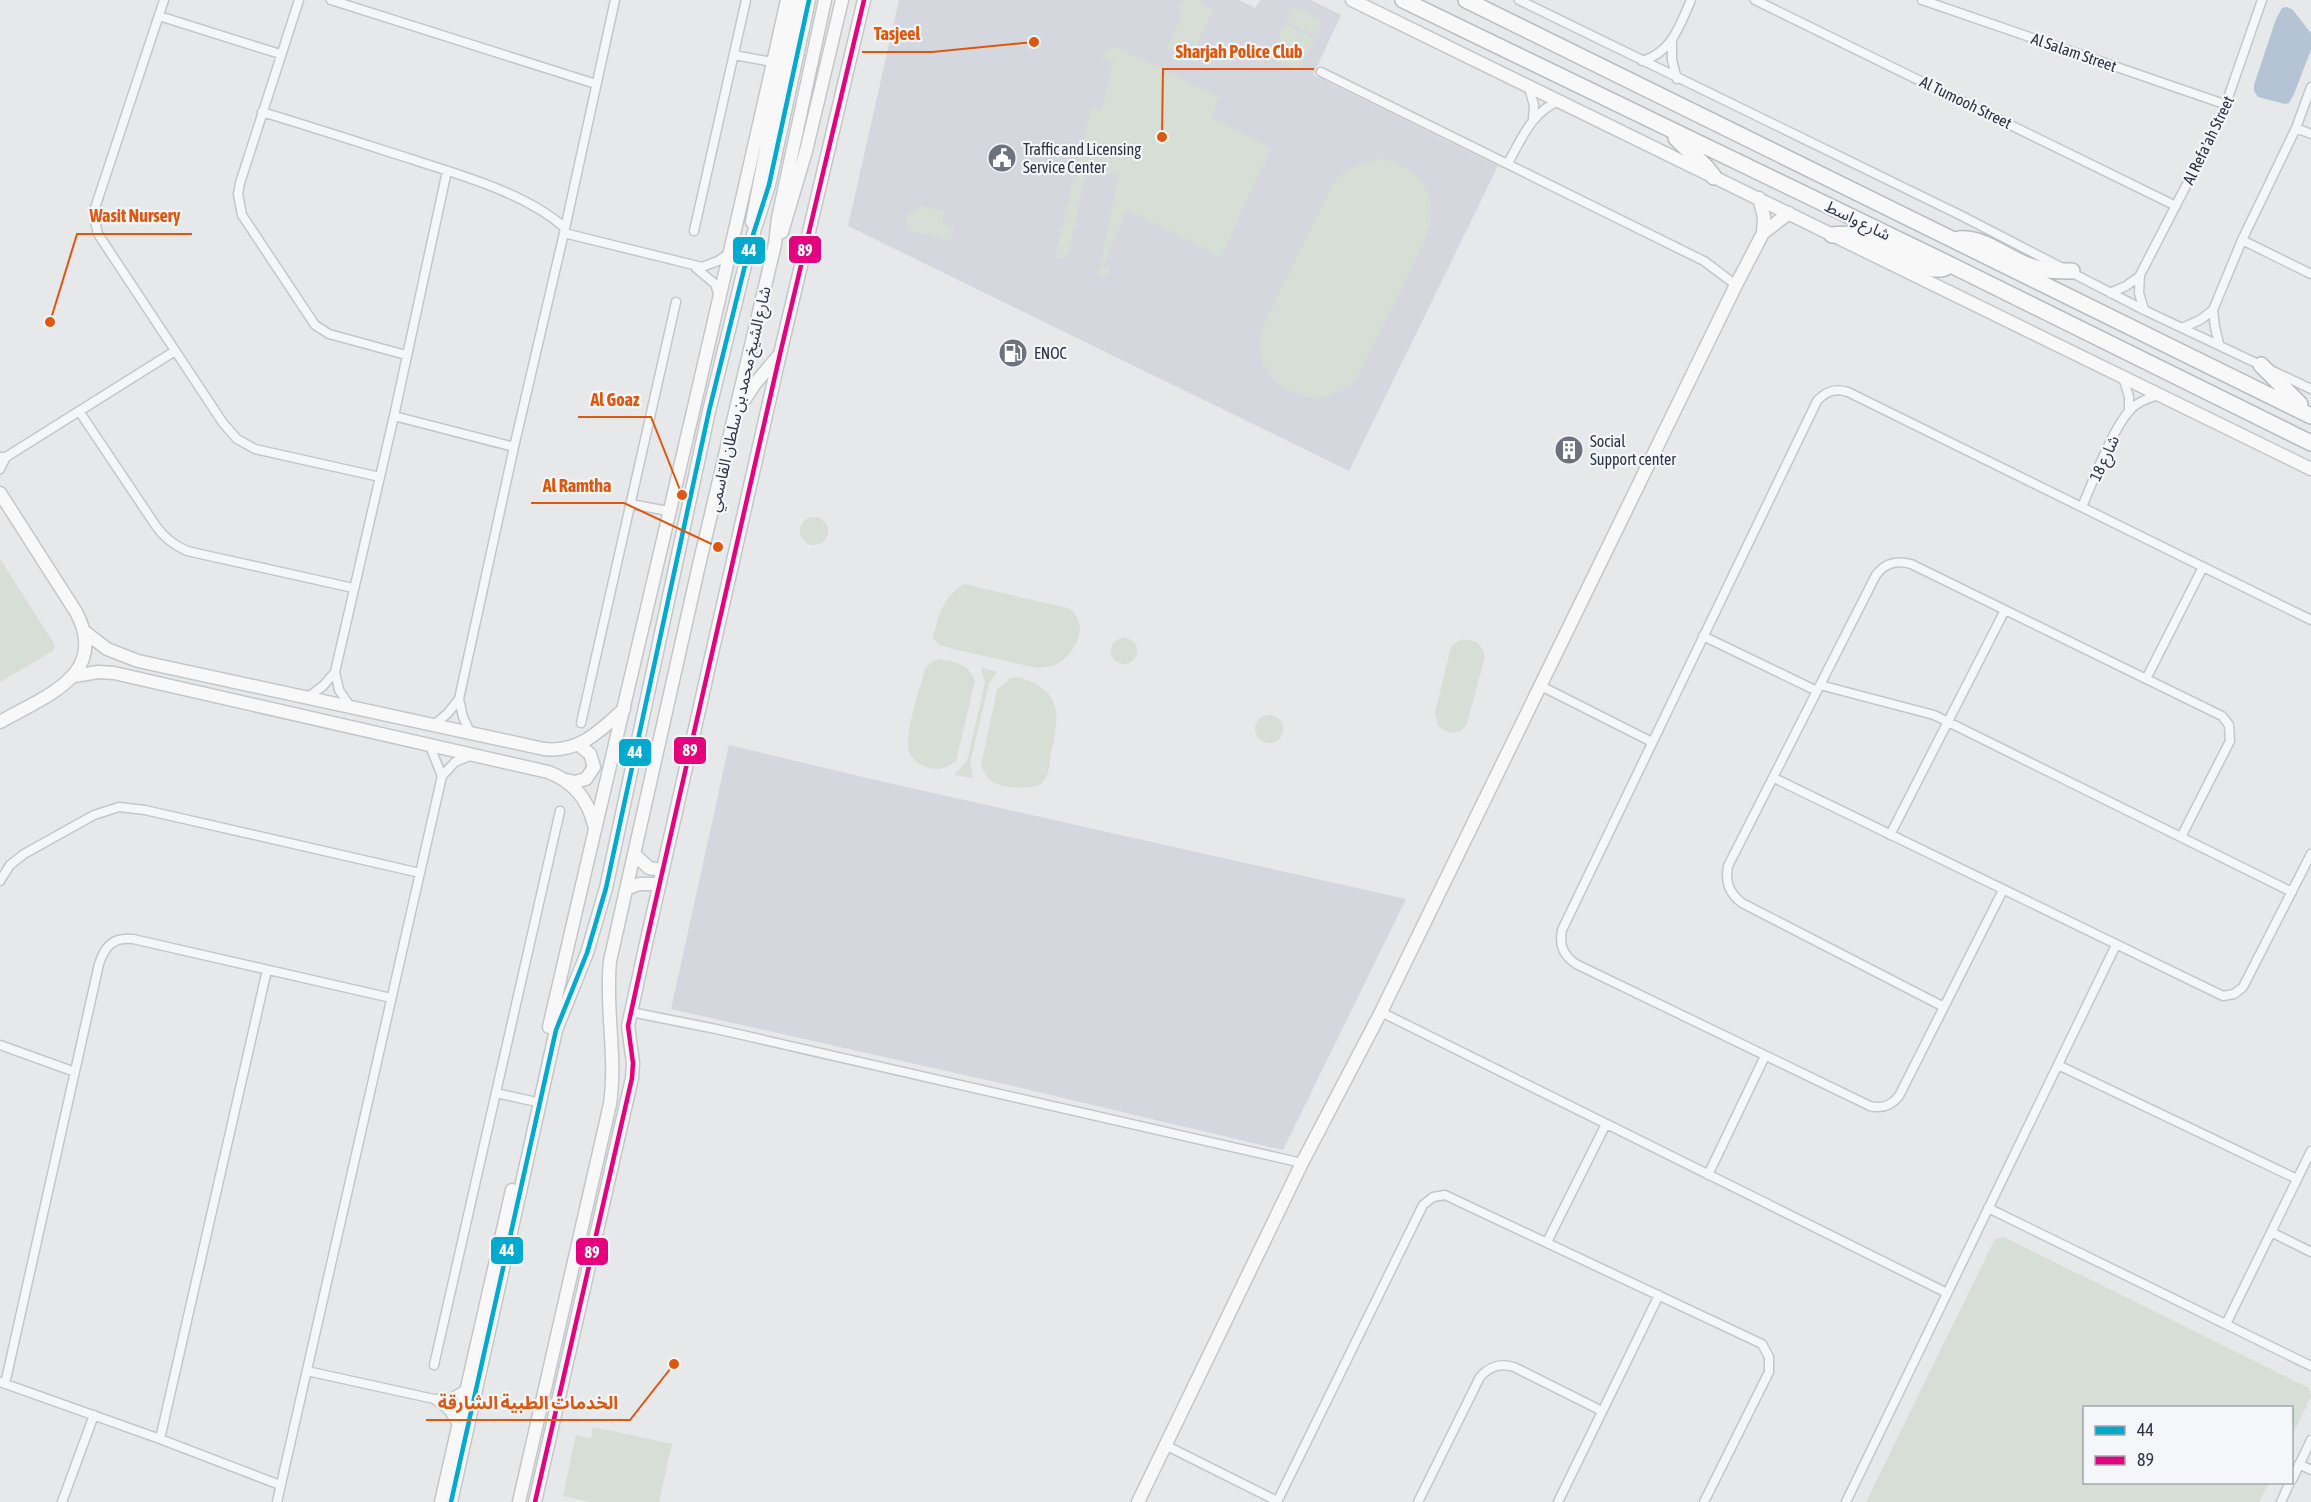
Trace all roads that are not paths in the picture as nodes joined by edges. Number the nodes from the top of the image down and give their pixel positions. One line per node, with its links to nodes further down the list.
1 (164, 0): 20 (street)
2 (299, 0): 23 (street)
3 (330, 0): 29 (street)
4 (615, 0): 29 (street)
5 (746, 0): 24 (street)
6 (787, 0): 26 (street)
7 (797, 0): 22 (street)
8 (809, 0): 50 (street, شارع الشيخ محمد بن سلطان القاسمي)
9 (825, 0): 52 (street, شارع الشيخ محمد بن سلطان القاسمي)
10 (843, 0): 52 (street)
11 (864, 0): 68 (street)
12 (1352, 0): 30 (street)
13 (1403, 0): 36 (highway, شارع واسط)
14 (1466, 0): 51 (highway, شارع واسط)
15 (1519, 0): 25 (street)
16 (1691, 0): 21 (street)
17 (1755, 0): 43 (street, Al Tumooh Street)
18 (1922, 0): 33 (street, Al Salam Street)
19 (2262, 0): 33 (street, Al Refa'ah Street)
20 (159, 16): 23 (street); 67 (street)
21 (1672, 42): 25 (street); 28 (street)
22 (788, 44): 26 (street); 50 (street)
23 (280, 54): 34 (street)
24 (734, 55): 26 (street); 46 (street)
25 (1642, 61): 28 (street)
26 (772, 62): 53 (street)
27 (1321, 72): 39 (street)
28 (1677, 79): 56 (street)
29 (596, 84): 45 (street)
30 (1528, 84): 32 (street); 35 (street)
31 (2311, 87): 37 (street)
32 (1561, 100): 35 (street); 41 (street)
33 (2227, 105): 43 (street, Al Refa'ah Street)
34 (262, 112): 40 (street); 69 (street)
35 (1533, 119): 39 (street)
36 (1665, 128): 41 (highway); 54 (highway, شارع واسط)
37 (2296, 128): 38 (street); 49 (street)
38 (2311, 134)
39 (1508, 163): 59 (street)
40 (447, 171): 45 (street); 69 (street)
41 (1714, 177): 42 (street)
42 (1759, 198): 44 (street); 47 (street)
43 (2176, 206): 58 (street, Al Refa'ah Street)
44 (1789, 213): 47 (street); 48 (street)
45 (564, 231): 55 (street); 80 (street)
46 (694, 231)
47 (1763, 233): 59 (street)
48 (1832, 235): 54 (highway); 71 (street)
49 (2242, 240): 57 (street); 64 (street)
50 (751, 241): 89 (street, شارع الشيخ محمد بن سلطان القاسمي)
51 (1953, 241): 56 (highway); 76 (highway, شارع واسط)
52 (776, 244): 78 (street, شارع الشيخ محمد بن سلطان القاسمي)
53 (729, 253): 55 (street); 61 (street)
54 (1951, 264): 79 (highway, شارع واسط)
55 (693, 266): 61 (street)
56 (2072, 272): 60 (street)
57 (2311, 274)
58 (2140, 275): 60 (street); 63 (street)
59 (1736, 285): 102 (street)
60 (2110, 292): 63 (street)
61 (720, 298): 88 (street)
62 (676, 302): 86 (street)
63 (2144, 310): 65 (street)
64 (2213, 310): 65 (street); 66 (street)
65 (2184, 327): 66 (street)
66 (2219, 344): 70 (street)
67 (175, 351): 75 (street); 84 (street)
68 (780, 354): 78 (street); 126 (street)
69 (406, 355): 77 (street)
70 (2261, 365): 72 (street); 76 (highway)
71 (2122, 377): 73 (street); 74 (street)
72 (2311, 389)
73 (2159, 395): 74 (street); 83 (street)
74 (2129, 410): 87 (street, شارع 18)
75 (79, 411): 81 (street); 91 (street)
76 (2311, 415)
77 (394, 416): 80 (street); 84 (street)
78 (734, 418): 124 (street, شارع الشيخ محمد بن سلطان القاسمي)
79 (2311, 443)
80 (514, 447): 105 (street)
81 (3, 457): 82 (street)
82 (0, 469)
83 (2311, 469)
84 (380, 477): 91 (street)
85 (0, 494): 95 (street)
86 (631, 504): 88 (street); 110 (street)
87 (2082, 507): 90 (street); 96 (street)
88 (668, 511): 92 (street)
89 (676, 558): 92 (street); 156 (street, شارع الشيخ محمد بن سلطان القاسمي)
90 (2203, 567): 94 (street); 101 (street)
91 (353, 588): 98 (street)
92 (649, 607): 107 (street)
93 (2005, 610): 101 (street); 103 (street); 109 (street)
94 (2311, 620)
95 (85, 632): 97 (street); 99 (street)
96 (1703, 636): 103 (street); 113 (street)
97 (138, 661): 100 (street); 104 (street)
98 (334, 672): 104 (street); 106 (street)
99 (74, 676): 100 (street); 108 (street)
100 (132, 677): 114 (street)
101 (2146, 679): 123 (street)
102 (1539, 685): 113 (street); 138 (street)
103 (1819, 688): 109 (street); 118 (street)
104 (308, 697): 106 (street)
105 (459, 699): 111 (street); 112 (street)
106 (350, 706): 111 (street)
107 (624, 709): 115 (street); 121 (street)
108 (0, 722)
109 (1947, 722): 122 (street); 123 (street)
110 (581, 723)
111 (434, 725): 112 (street)
112 (471, 734): 115 (street)
113 (1652, 742): 140 (street)
114 (429, 744): 116 (street); 117 (street)
115 (579, 745): 119 (street)
116 (473, 754): 117 (street); 119 (street)
117 (442, 776): 127 (street)
118 (1774, 778): 122 (street); 136 (street)
119 (566, 780): 121 (street)
120 (560, 811): 143 (street)
121 (594, 828): 144 (street)
122 (1890, 835): 131 (street)
123 (2181, 837): 132 (street)
124 (634, 854): 126 (street); 130 (street, شارع الشيخ محمد بن سلطان القاسمي)
125 (2311, 854): 132 (street)
126 (662, 870): 129 (street)
127 (420, 873): 128 (street); 135 (street)
128 (0, 881)
129 (659, 884): 130 (street); 137 (street)
130 (626, 889): 180 (street, شارع الشيخ محمد بن سلطان القاسمي)
131 (2003, 890): 133 (street); 136 (street)
132 (2292, 892): 133 (street)
133 (2116, 945): 141 (street)
134 (267, 970): 135 (street); 142 (street); 168 (street)
135 (392, 998): 161 (street)
136 (1944, 1007): 140 (street)
137 (631, 1012): 147 (street); 181 (street)
138 (1381, 1012): 145 (street); 147 (street)
139 (0, 1045): 142 (street)
140 (1765, 1056): 148 (street)
141 (2058, 1065): 149 (street); 150 (street)
142 (75, 1072): 162 (street)
143 (496, 1093): 144 (street); 159 (street)
144 (532, 1101): 157 (street)
145 (1606, 1124): 148 (street); 152 (street)
146 (2311, 1151): 149 (street)
147 (1302, 1163): 170 (street)
148 (1708, 1174): 154 (street)
149 (2297, 1179): 151 (street)
150 (1988, 1208): 154 (street); 158 (street)
151 (2271, 1232): 153 (street); 158 (street)
152 (1547, 1242): 155 (street); 183 (street)
153 (2311, 1251)
154 (1947, 1293): 187 (street)
155 (1659, 1294): 165 (street); 186 (street)
156 (494, 1308): 157 (street); 179 (street, شارع الشيخ محمد بن سلطان القاسمي)
157 (483, 1315): 163 (street)
158 (2226, 1324): 160 (street)
159 (434, 1365)
160 (2311, 1366)
161 (307, 1371): 164 (street); 175 (street)
162 (2, 1383): 166 (street)
163 (466, 1389): 164 (street); 167 (street)
164 (434, 1399): 167 (street)
165 (1602, 1411): 184 (street); 185 (street)
166 (94, 1415): 168 (street); 176 (street)
167 (458, 1426): 178 (street)
168 (160, 1439): 175 (street)
169 (2311, 1440): 171 (street)
170 (1166, 1445): 182 (street); 183 (street)
171 (2299, 1464): 172 (street); 173 (street)
172 (2311, 1470)
173 (2293, 1477)
174 (2290, 1484): 188 (street)
175 (280, 1485): 177 (street)
176 (62, 1502)
177 (277, 1502)
178 (441, 1502)
179 (451, 1502)
180 (519, 1502)
181 (535, 1502)
182 (1138, 1502)
183 (1277, 1502)
184 (1418, 1502)
185 (1558, 1502)
186 (1704, 1502)
187 (1846, 1502)
188 (2281, 1502)

